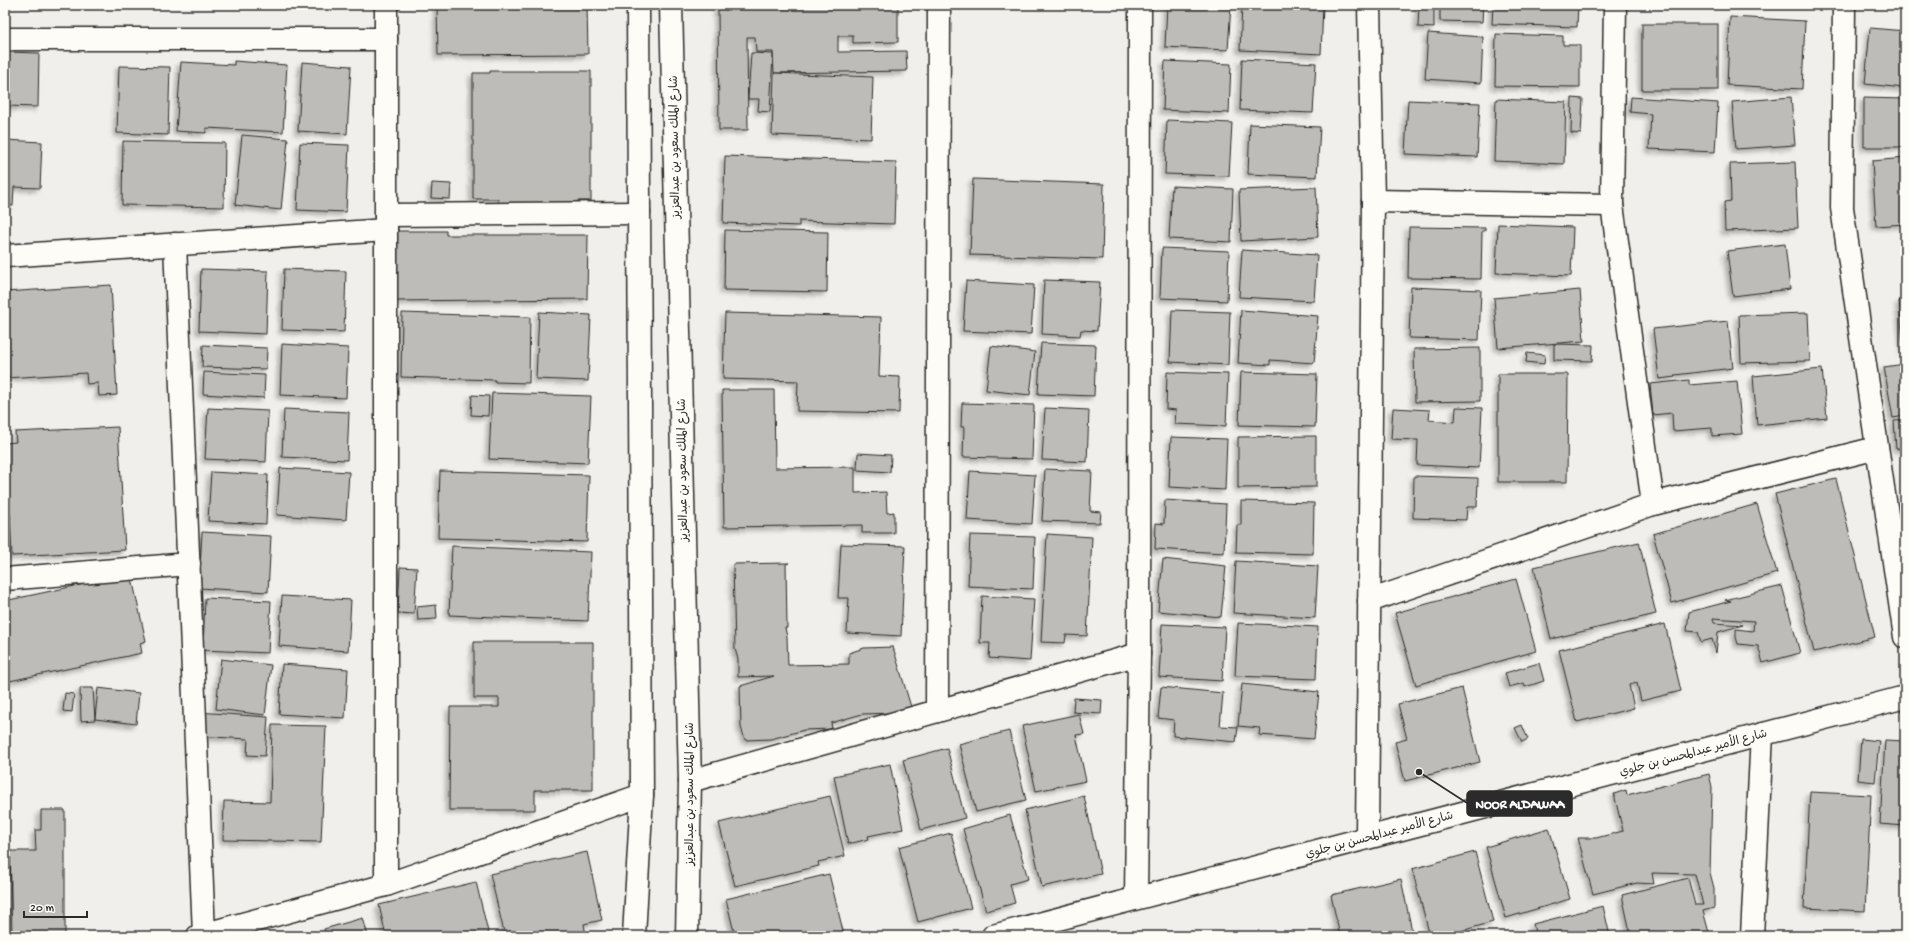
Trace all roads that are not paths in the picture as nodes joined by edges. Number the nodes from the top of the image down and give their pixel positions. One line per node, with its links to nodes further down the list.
1 (386, 5): 10 (street)
2 (638, 5): 13 (street)
3 (671, 5): 27 (street, شارع الملك سعود بن عبدالعزيز)
4 (939, 5): 25 (street)
5 (1140, 5): 23 (street)
6 (1369, 5): 11 (street)
7 (1615, 5): 12 (street)
8 (1844, 5): 17 (street)
9 (5, 39): 10 (street)
10 (386, 39): 14 (street)
11 (1373, 201): 12 (street); 21 (street)
12 (1612, 205): 18 (street)
13 (638, 214): 14 (street); 28 (street)
14 (386, 222): 15 (street); 30 (street)
15 (176, 244): 16 (street); 19 (street)
16 (5, 256)
17 (1877, 448): 18 (street); 22 (street)
18 (1652, 504): 21 (street)
19 (189, 564): 20 (street); 32 (street)
20 (5, 579)
21 (1370, 601): 29 (street)
22 (1905, 638)
23 (1139, 654): 25 (street); 31 (street)
24 (1905, 697): 26 (street, شارع الأمير عبدالمحسن بن جلوي)
25 (937, 711): 27 (street)
26 (1762, 734): 29 (street, شارع الأمير عبدالمحسن بن جلوي); 36 (street)
27 (690, 781): 34 (street, شارع الملك سعود بن عبدالعزيز)
28 (642, 795): 30 (street); 33 (street)
29 (1368, 836): 31 (street, شارع الأمير عبدالمحسن بن جلوي)
30 (386, 885): 32 (street)
31 (1136, 898): 35 (street, شارع الأمير عبدالمحسن بن جلوي)
32 (201, 935)
33 (634, 936)
34 (687, 936)
35 (994, 936)
36 (1752, 936)

